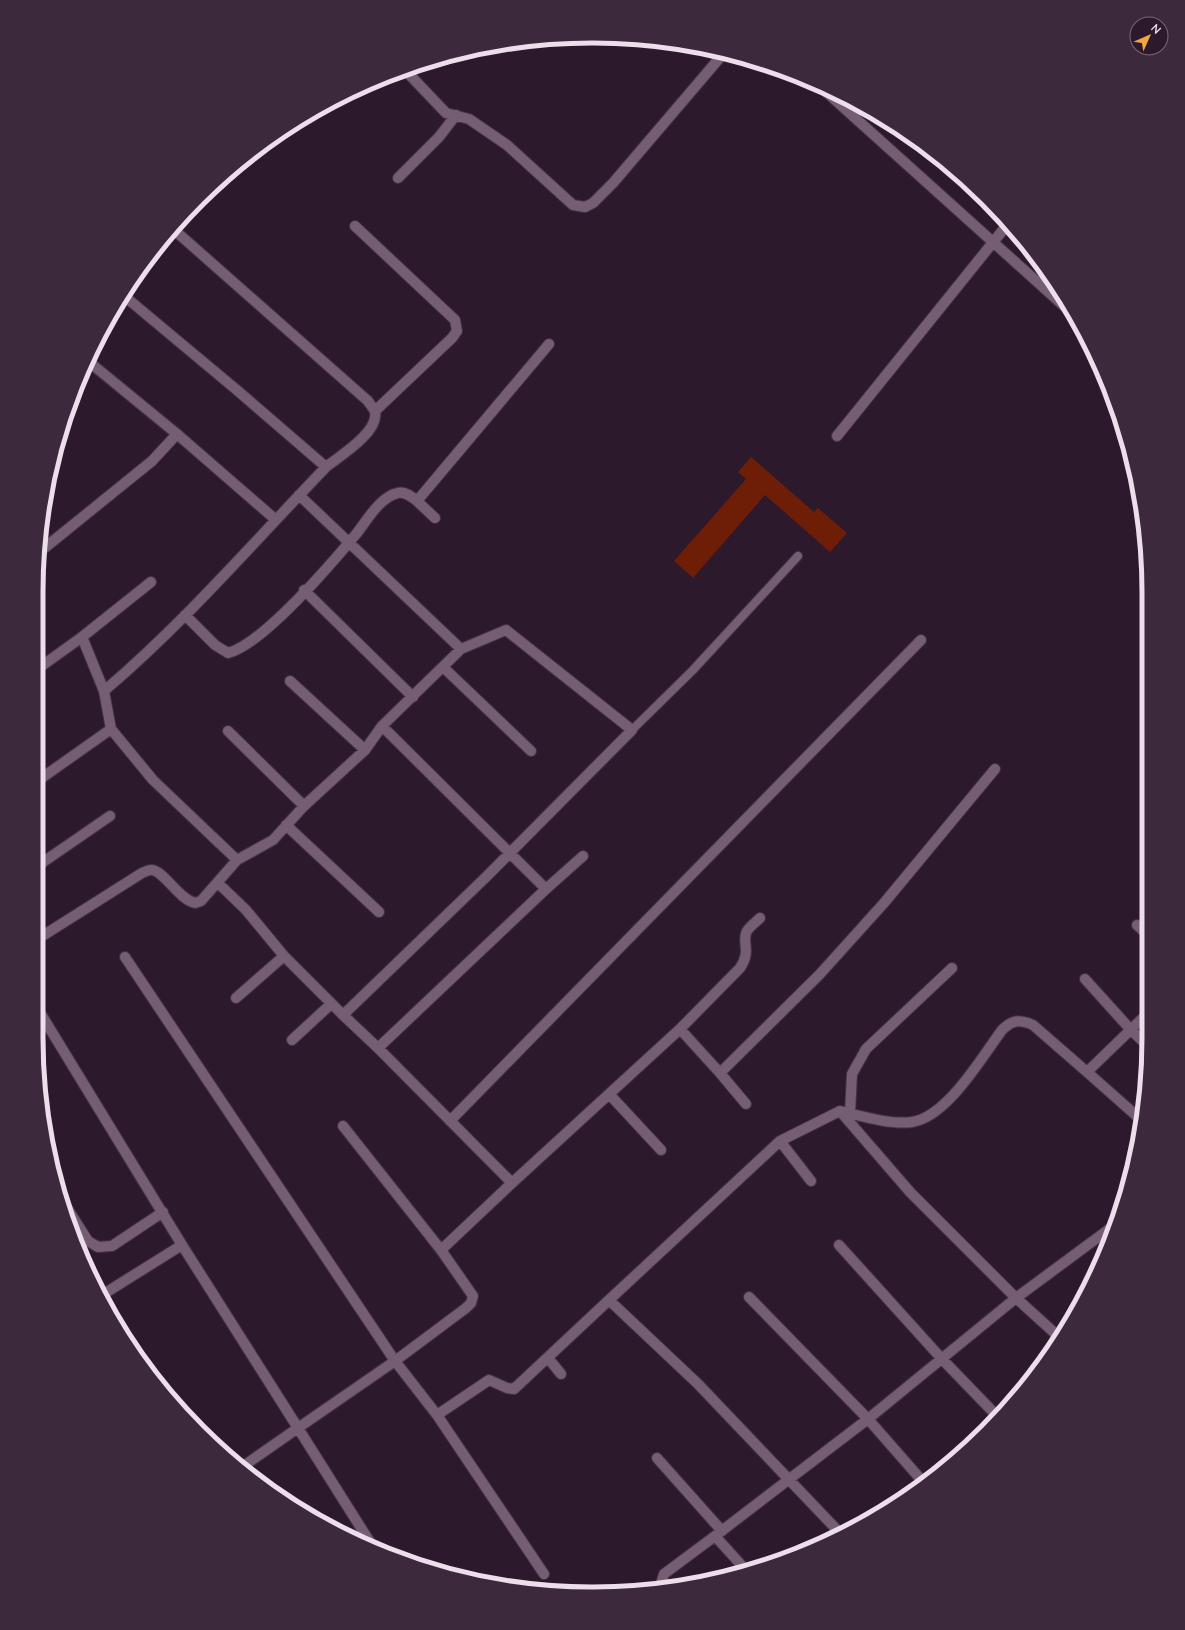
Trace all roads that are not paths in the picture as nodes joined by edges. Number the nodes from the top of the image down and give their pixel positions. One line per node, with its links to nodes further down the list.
1 (719, 58): 4 (street)
2 (409, 75): 4 (street)
3 (834, 99): 9 (street)
4 (456, 115): 5 (street)
5 (398, 178)
6 (354, 226): 14 (street)
7 (1005, 228): 9 (street)
8 (177, 232): 14 (street)
9 (994, 243): 11 (street); 16 (street)
10 (128, 299): 17 (street)
11 (1057, 299)
12 (549, 344): 19 (street)
13 (93, 365): 15 (street)
14 (375, 411): 17 (street)
15 (177, 434): 21 (street); 23 (street)
16 (837, 436)
17 (326, 467): 18 (street)
18 (299, 495): 21 (street); 22 (street)
19 (417, 501): 20 (street); 22 (street)
20 (435, 518)
21 (276, 520): 27 (street)
22 (348, 543): 26 (street); 30 (street)
23 (45, 548)
24 (798, 556): 38 (lane)
25 (151, 582): 28 (street)
26 (304, 590): 27 (street); 35 (street)
27 (185, 615): 34 (street)
28 (82, 637): 31 (street); 34 (street)
29 (921, 640): 78 (street)
30 (461, 649): 32 (street); 38 (street)
31 (43, 665)
32 (443, 667): 35 (street); 41 (street)
33 (290, 681): 40 (street)
34 (104, 691): 37 (street)
35 (413, 697): 36 (street)
36 (382, 726): 40 (street); 47 (street)
37 (111, 729): 43 (street); 49 (street)
38 (632, 730): 47 (street)
39 (228, 731): 44 (street)
40 (365, 750): 44 (street)
41 (531, 751)
42 (995, 770): 73 (street)
43 (43, 777)
44 (304, 806): 46 (street)
45 (110, 816): 50 (street)
46 (286, 826): 49 (street); 53 (street)
47 (509, 854): 52 (street); 64 (street)
48 (583, 856): 52 (street)
49 (237, 860): 51 (street)
50 (43, 862)
51 (218, 883): 57 (street); 58 (street)
52 (546, 889): 71 (street)
53 (380, 912)
54 (760, 918): 67 (street)
55 (1137, 925): 56 (street)
56 (1142, 930)
57 (43, 936)
58 (284, 956): 62 (street); 63 (street)
59 (125, 957): 97 (street)
60 (952, 968): 76 (street)
61 (1085, 979): 68 (street)
62 (236, 998)
63 (331, 1004): 64 (street); 69 (street)
64 (342, 1015): 71 (street)
65 (43, 1017): 84 (street)
66 (1142, 1019): 68 (street)
67 (680, 1030): 73 (street); 74 (street)
68 (1130, 1030): 70 (street); 72 (street)
69 (292, 1040)
70 (1142, 1041)
71 (378, 1048): 78 (street)
72 (1087, 1072): 76 (street); 77 (street)
73 (720, 1073): 75 (street)
74 (610, 1094): 81 (street); 83 (street)
75 (746, 1104)
76 (845, 1112): 80 (street); 92 (street)
77 (1136, 1115)
78 (450, 1121): 83 (street)
79 (343, 1126): 89 (street)
80 (780, 1142): 82 (street); 93 (street)
81 (661, 1150)
82 (811, 1181)
83 (512, 1183): 89 (street)
84 (163, 1212): 85 (street); 87 (street)
85 (74, 1219)
86 (1106, 1231): 92 (street)
87 (182, 1245): 90 (street); 102 (street)
88 (839, 1245): 96 (street)
89 (441, 1250): 97 (street)
90 (106, 1292)
91 (749, 1297): 101 (street)
92 (1016, 1298): 94 (street); 96 (street)
93 (609, 1300): 95 (street); 106 (street)
94 (1055, 1333)
95 (548, 1358): 98 (street); 100 (street)
96 (941, 1358): 99 (street); 101 (street)
97 (395, 1361): 100 (street); 102 (street)
98 (561, 1374)
99 (994, 1413)
100 (437, 1415): 111 (street)
101 (868, 1419): 105 (street); 106 (street)
102 (298, 1428): 104 (street); 109 (street)
103 (657, 1458): 108 (street)
104 (246, 1464)
105 (920, 1478)
106 (789, 1480): 107 (street); 108 (street)
107 (837, 1530)
108 (719, 1534): 110 (street); 112 (street)
109 (368, 1538)
110 (742, 1566)
111 (544, 1574)
112 (662, 1582)

